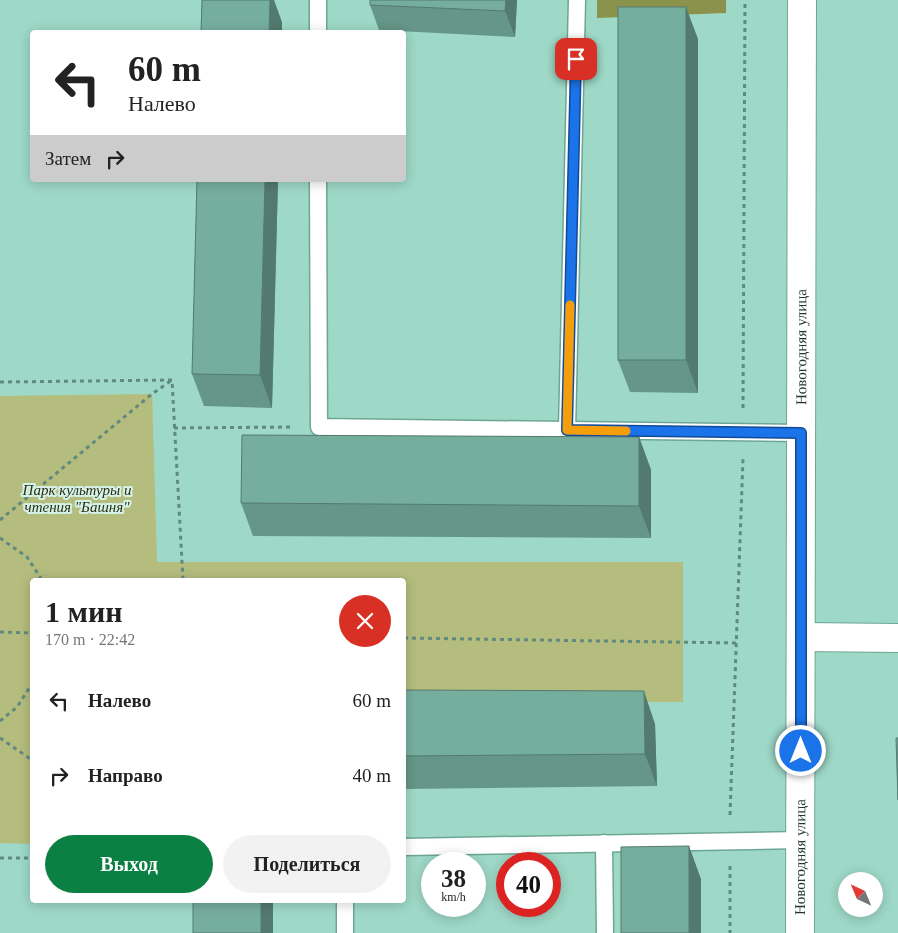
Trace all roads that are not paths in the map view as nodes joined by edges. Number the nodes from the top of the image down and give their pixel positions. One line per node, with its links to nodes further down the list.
1 (318, 0): 4 (lane)
2 (577, 0): 6 (lane)
3 (802, 0): 7 (street, Новогодняя улица)
4 (318, 30)
5 (318, 182): 6 (lane)
6 (567, 430): 7 (lane)
7 (801, 433): 8 (street, Новогодняя улица)
8 (801, 636): 9 (street); 10 (street, Новогодняя улица)
9 (898, 638)
10 (800, 840): 11 (lane); 16 (street, Новогодняя улица)
11 (604, 843): 12 (lane); 15 (lane)
12 (406, 847)
13 (345, 903): 14 (lane)
14 (345, 933)
15 (605, 933)
16 (800, 933)

